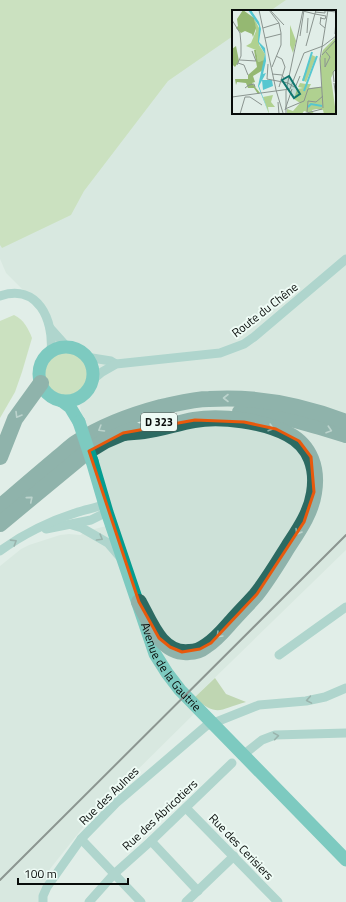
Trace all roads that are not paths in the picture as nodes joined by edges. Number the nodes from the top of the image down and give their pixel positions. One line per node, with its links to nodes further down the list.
1 (346, 258): 7 (street, Route du Chêne)
2 (0, 296): 3 (street)
3 (50, 328): 4 (street); 5 (street)
4 (67, 347): 5 (street); 6 (street)
5 (51, 352): 9 (street)
6 (86, 357): 7 (street, Route du Chêne); 8 (street)
7 (116, 364): 8 (street, Route du Chêne)
8 (91, 382): 10 (street)
9 (41, 383): 11 (street); 16 (highway, one-way to 16)
10 (80, 397): 11 (street); 12 (street, Avenue de la Gautrie)
11 (62, 400): 12 (street, Avenue de la Gautrie)
12 (79, 422): 18 (street, Avenue de la Gautrie, bridge)
13 (346, 422): 17 (highway, D 323, one-way to 17)
14 (123, 433): 15 (highway, D 323, one-way to 15); 19 (highway, D 323, one-way to 14); 24 (highway, one-way to 24)
15 (346, 435)
16 (0, 458)
17 (0, 507)
18 (106, 508): 20 (street); 21 (street); 23 (street, Avenue de la Gautrie)
19 (0, 524)
20 (70, 524): 21 (street); 23 (street, one-way to 23)
21 (29, 533): 22 (street, one-way to 21)
22 (0, 551)
23 (123, 560): 24 (street, Avenue de la Gautrie)
24 (139, 602): 28 (street, Avenue de la Gautrie)
25 (346, 607): 26 (street)
26 (279, 655)
27 (346, 688): 28 (street, Rue des Aulnes, one-way to 28)
28 (212, 723): 30 (street, Avenue de la Gautrie); 33 (street, Rue des Aulnes)
29 (346, 733): 30 (street, one-way to 29)
30 (243, 754): 36 (street, Avenue de la Gautrie)
31 (232, 763): 32 (street, Rue des Abricotiers)
32 (186, 808): 34 (street, Rue des Abricotiers); 35 (street, Rue des Cerisiers)
33 (82, 839): 37 (street); 39 (street, Rue des Aulnes)
34 (151, 842): 37 (street, Rue des Abricotiers); 38 (street)
35 (234, 856): 38 (street); 43 (street, Rue des Cerisiers)
36 (346, 860)
37 (114, 874): 40 (street, Rue des Abricotiers); 41 (street)
38 (198, 891): 42 (street)
39 (43, 902)
40 (89, 902)
41 (141, 902)
42 (186, 902)
43 (278, 902)

